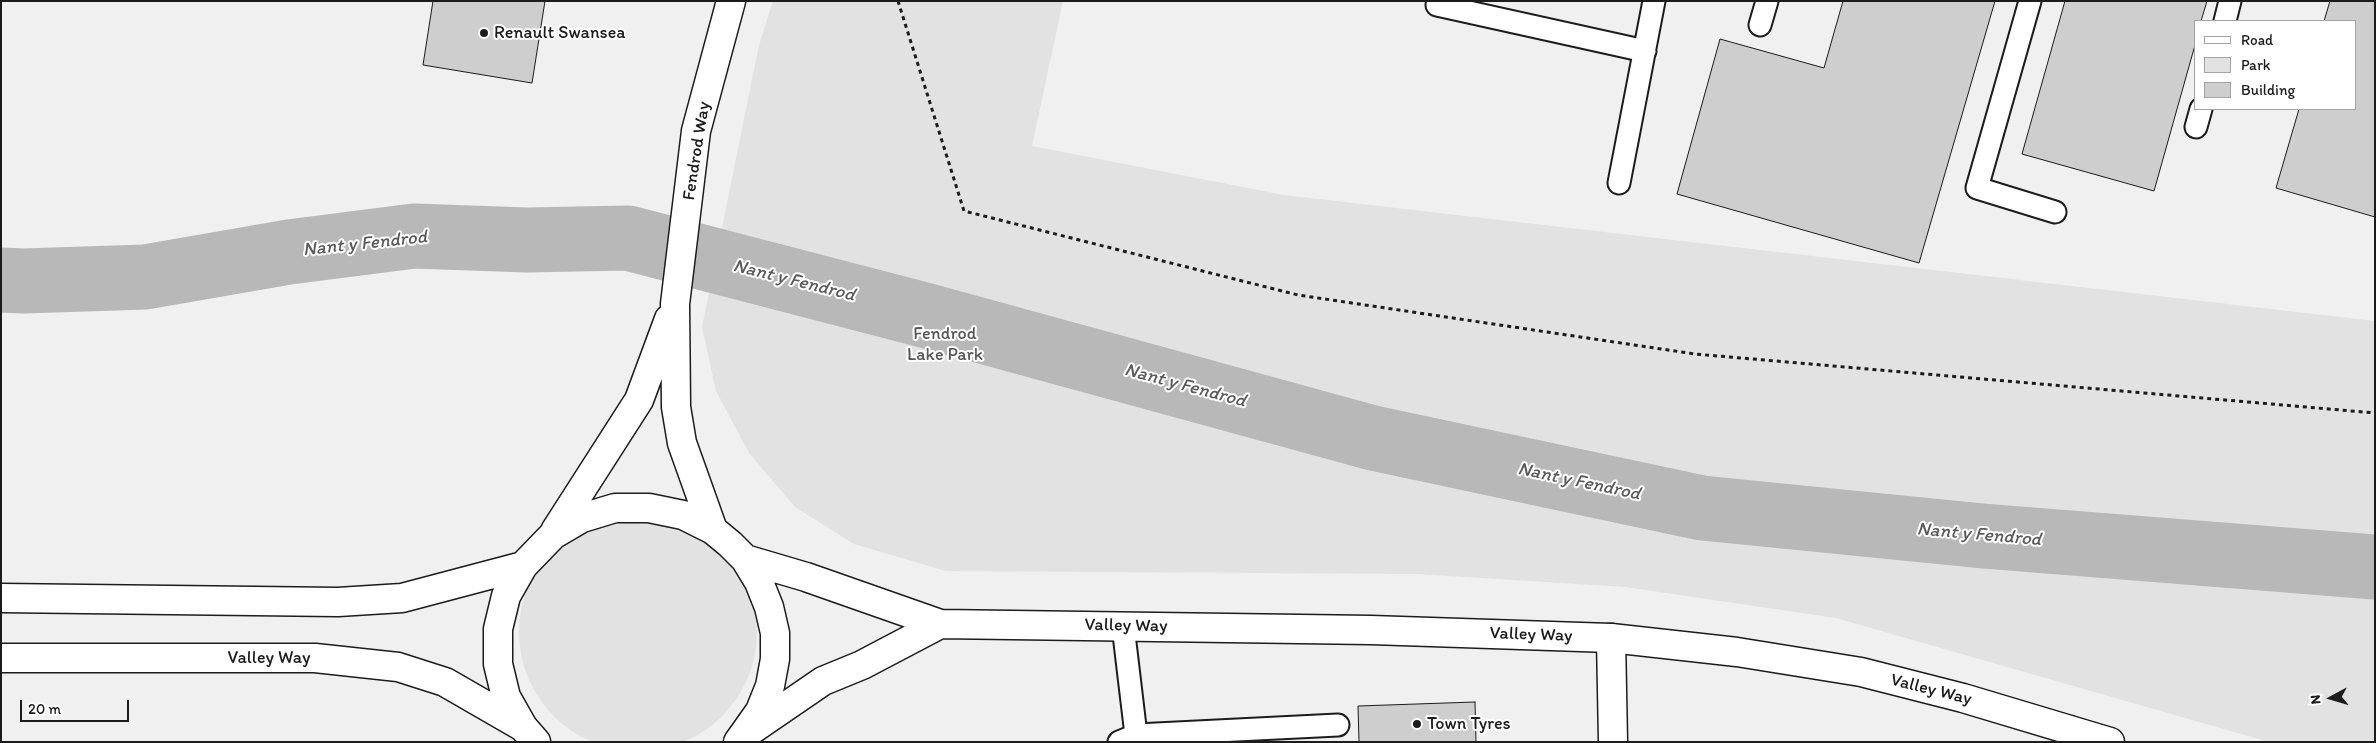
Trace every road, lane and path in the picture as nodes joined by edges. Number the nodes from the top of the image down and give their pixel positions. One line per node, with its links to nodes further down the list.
1 (731, 1): 13 (street, Fendrod Way)
2 (898, 1): 14 (path)
3 (1654, 1): 10 (lane)
4 (1767, 1): 9 (lane)
5 (2030, 1): 12 (lane)
6 (2230, 1): 8 (lane)
7 (1437, 5): 10 (lane)
8 (2225, 20)
9 (1760, 25)
10 (1645, 51): 11 (lane)
11 (1618, 183)
12 (2055, 212)
13 (675, 304): 15 (street, Fendrod Way); 16 (street, Fendrod Way)
14 (2375, 412)
15 (713, 530): 16 (street); 17 (street)
16 (553, 535): 18 (street)
17 (745, 559): 20 (street, Valley Way); 27 (street)
18 (523, 566): 19 (street); 25 (street)
19 (1, 598)
20 (940, 624): 21 (street, Valley Way); 27 (street, Valley Way)
21 (1123, 626): 22 (street, Valley Way); 28 (lane)
22 (1611, 638): 26 (street, Valley Way); 29 (street)
23 (1, 658): 25 (street, Valley Way)
24 (1338, 725): 28 (lane)
25 (529, 734)
26 (2063, 734): 30 (street, Valley Way)
27 (742, 737)
28 (1128, 738)
29 (1613, 742)
30 (2110, 742)

